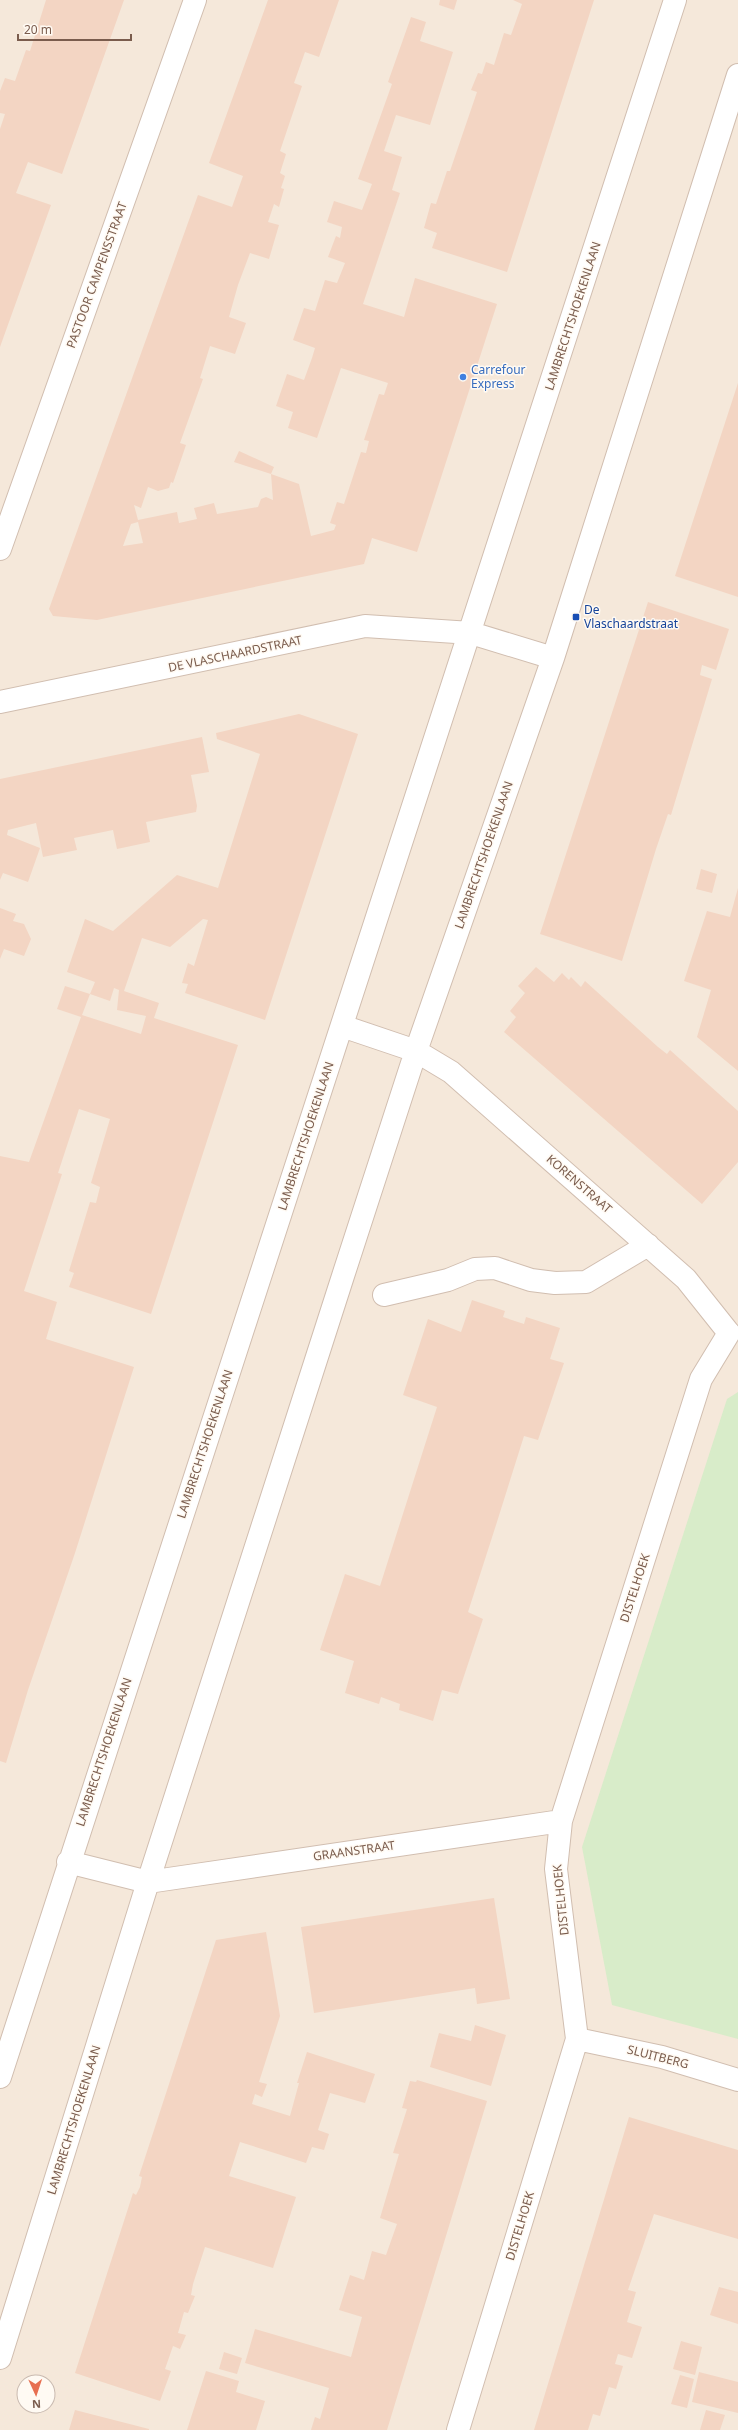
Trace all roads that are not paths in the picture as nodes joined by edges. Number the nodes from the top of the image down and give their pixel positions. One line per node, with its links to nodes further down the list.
1 (195, 0): 4 (street, PASTOOR CAMPENSSTRAAT)
2 (675, 0): 5 (street, LAMBRECHTSHOEKENLAAN)
3 (738, 75): 6 (street, LAMBRECHTSHOEKENLAAN)
4 (0, 549)
5 (471, 633): 6 (street); 7 (street, DE VLASCHAARDSTRAAT); 8 (street, LAMBRECHTSHOEKENLAAN)
6 (553, 658): 9 (street, LAMBRECHTSHOEKENLAAN)
7 (0, 702)
8 (342, 1026): 9 (street); 14 (street, LAMBRECHTSHOEKENLAAN)
9 (416, 1051): 10 (street, KORENSTRAAT); 15 (street, LAMBRECHTSHOEKENLAAN)
10 (648, 1245): 11 (street); 12 (street, KORENSTRAAT)
11 (384, 1295)
12 (734, 1333): 13 (street, DISTELHOEK)
13 (561, 1821): 15 (street, GRAANSTRAAT); 16 (street, DISTELHOEK)
14 (68, 1862): 15 (street); 17 (street, LAMBRECHTSHOEKENLAAN)
15 (148, 1882): 19 (street, LAMBRECHTSHOEKENLAAN)
16 (578, 2038): 18 (street, SLUITBERG); 20 (street, DISTELHOEK)
17 (0, 2077)
18 (738, 2080)
19 (0, 2358)
20 (458, 2430)

